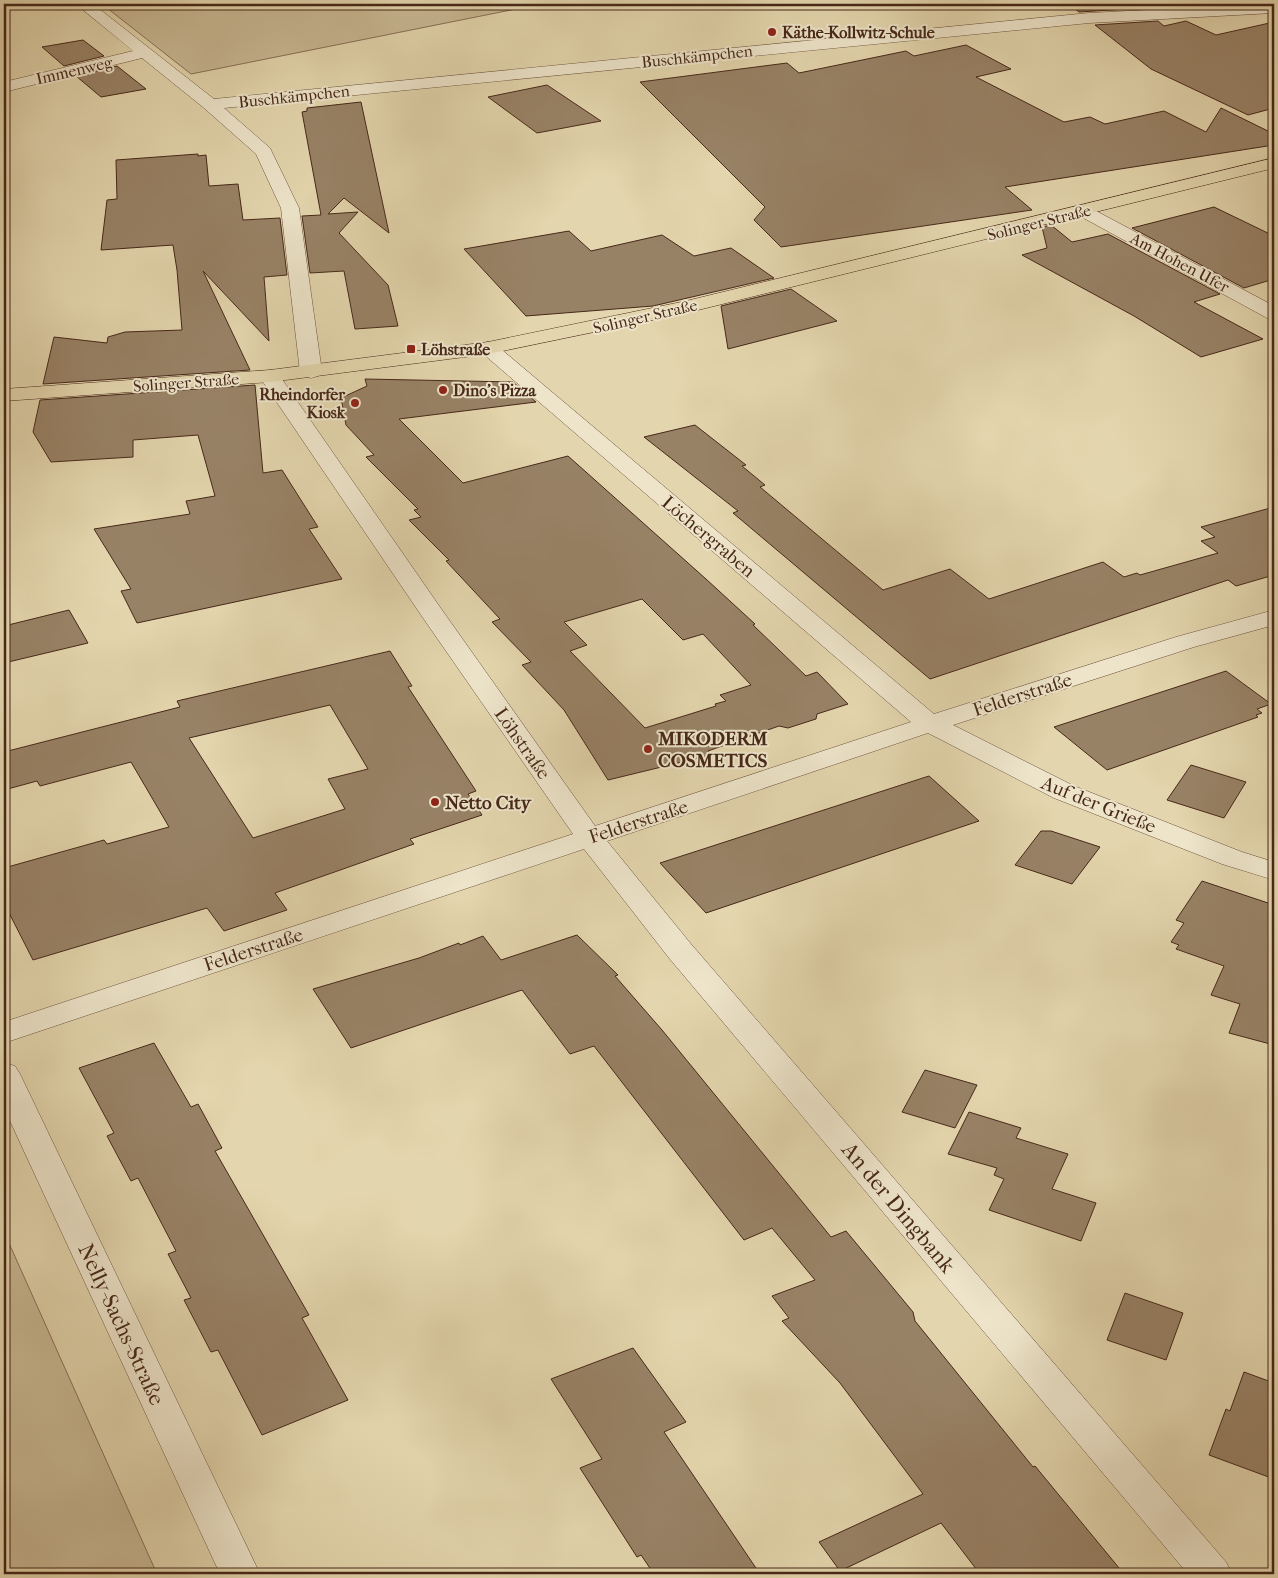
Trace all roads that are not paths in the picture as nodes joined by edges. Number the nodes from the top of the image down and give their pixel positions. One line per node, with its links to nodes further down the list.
1 (84, 4): 4 (street)
2 (1219, 7): 3 (street, Buschkämpchen); 6 (street, Buschkämpchen)
3 (1274, 8)
4 (144, 54): 5 (street, Immenweg); 6 (street)
5 (4, 87)
6 (210, 104): 11 (street)
7 (1274, 163): 8 (main road, Solinger Straße)
8 (1085, 211): 9 (street, Am Hohen Ufer); 10 (main road, Solinger Straße)
9 (1274, 314)
10 (488, 348): 11 (main road, Solinger Straße); 15 (street, Löchergraben)
11 (311, 372): 12 (main road, Solinger Straße)
12 (270, 376): 13 (main road, Solinger Straße); 16 (street, Löhstraße)
13 (4, 395)
14 (1274, 617): 15 (street, Felderstraße)
15 (930, 724): 16 (street, Felderstraße); 17 (street, Auf der Grieße)
16 (589, 837): 18 (street, Felderstraße); 21 (street, An der Dingbank)
17 (1274, 871)
18 (4, 1033)
19 (4, 1074): 20 (street, Nelly-Sachs-Straße)
20 (240, 1574)
21 (1212, 1574)

